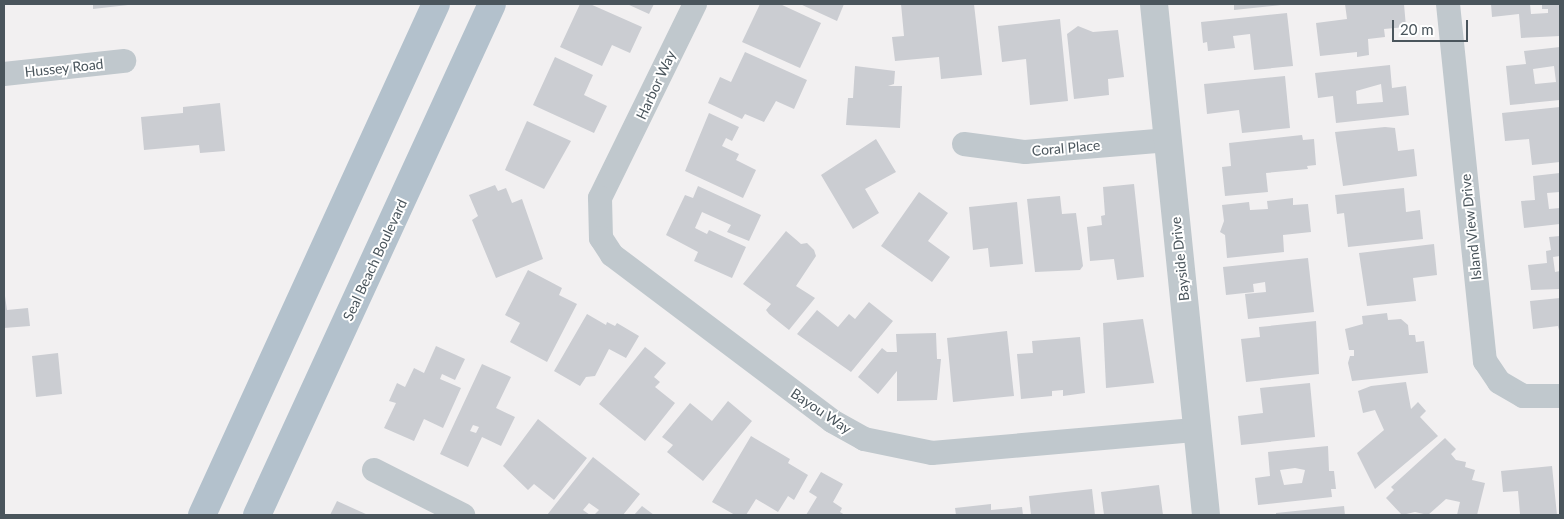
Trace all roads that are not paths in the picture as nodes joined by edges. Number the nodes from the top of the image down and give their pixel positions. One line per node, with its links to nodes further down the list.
1 (436, 4): 14 (main road)
2 (492, 4): 15 (main road, Seal Beach Boulevard)
3 (695, 4): 10 (street, Harbor Way)
4 (1154, 4): 8 (street, Bayside Drive)
5 (1448, 4): 11 (street, Island View Drive)
6 (124, 61): 7 (street, Hussey Road)
7 (4, 74)
8 (1168, 140): 9 (street, Coral Place); 12 (street, Bayside Drive)
9 (964, 144)
10 (618, 167): 12 (street, Bayou Way)
11 (1560, 396)
12 (1197, 430): 17 (street, Bayside Drive)
13 (374, 470): 16 (street)
14 (202, 515)
15 (257, 515)
16 (463, 515)
17 (1206, 515)

